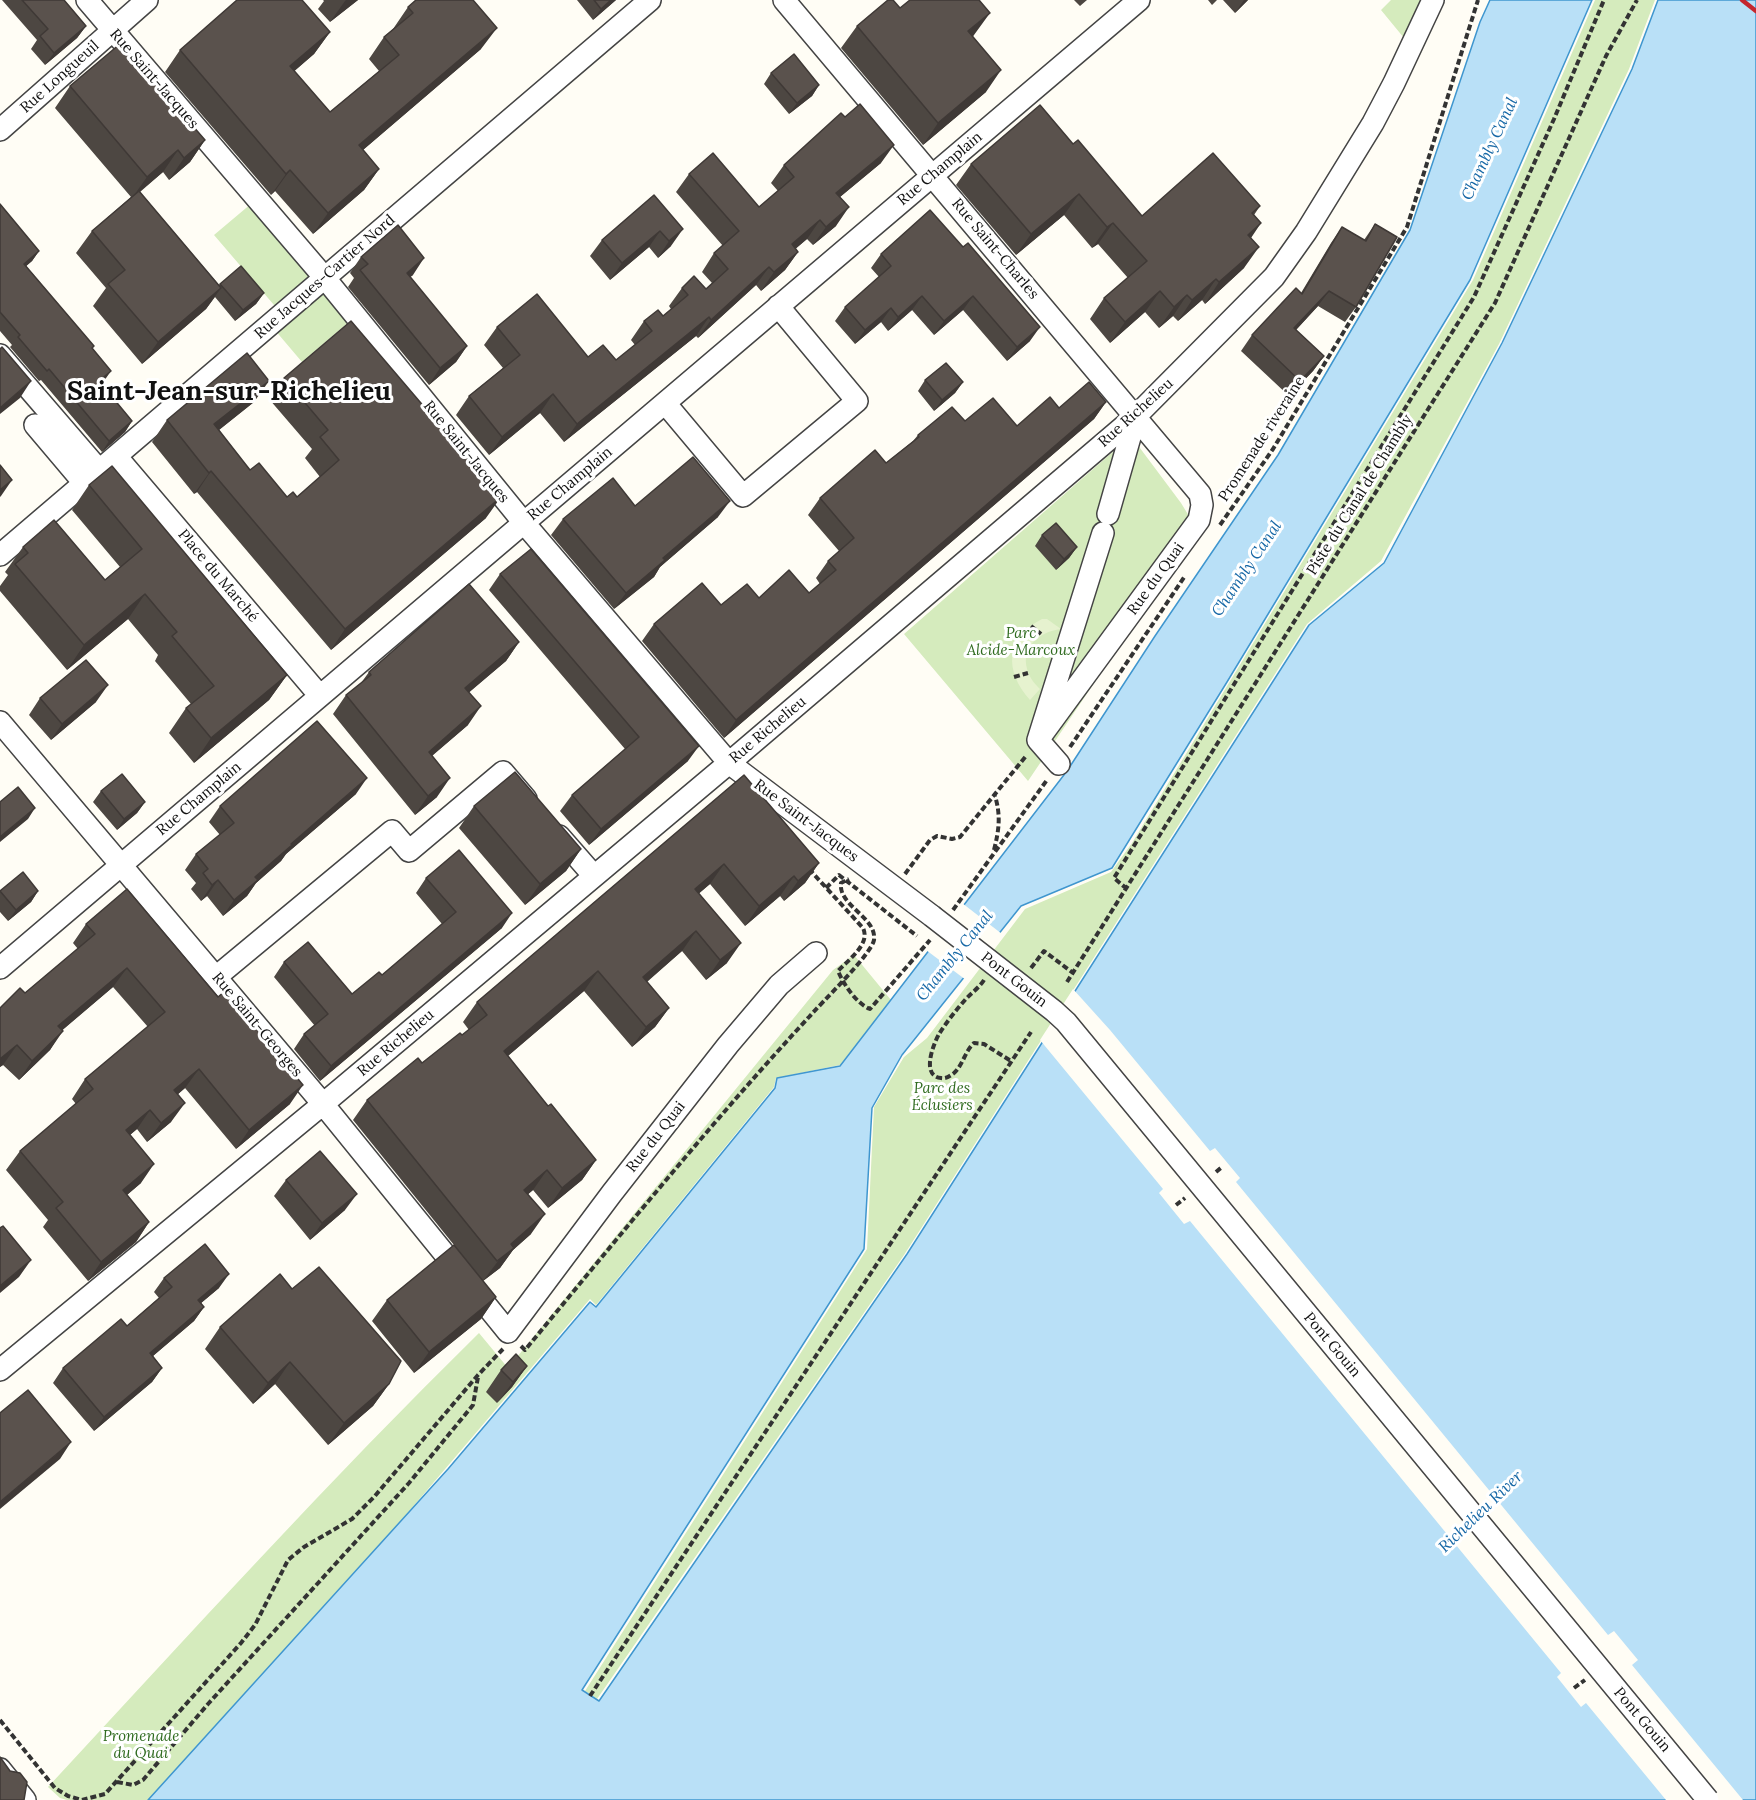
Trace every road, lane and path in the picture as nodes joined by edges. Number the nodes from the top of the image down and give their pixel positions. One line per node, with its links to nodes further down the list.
1 (87, 0): 10 (street, Rue Saint-Jacques)
2 (147, 0): 10 (street, Rue Longueuil)
3 (650, 0): 13 (street, Rue Jacques-Cartier Nord)
4 (784, 0): 12 (street, Rue Saint-Charles)
5 (1139, 0): 12 (street, Rue Champlain)
6 (1433, 0): 17 (street, Rue Richelieu)
7 (1478, 0): 22 (path, Promenade riveraine)
8 (1604, 0): 42 (path)
9 (1637, 0): 42 (path, Piste du Canal de Chambly)
10 (112, 30): 11 (street, Rue Longueuil); 13 (street, Rue Saint-Jacques)
11 (0, 130)
12 (933, 176): 14 (street, Rue Champlain); 17 (street, Rue Saint-Charles)
13 (324, 277): 19 (street, Rue Jacques-Cartier Nord); 21 (street, Rue Saint-Jacques)
14 (778, 306): 16 (street, Rue Champlain); 16 (street)
15 (0, 355): 20 (street)
16 (665, 403): 21 (street, Rue Champlain)
17 (1136, 416): 31 (street); 31 (street, Rue du Quai); 32 (street, Rue Richelieu)
18 (35, 425): 20 (street)
19 (116, 456): 20 (street, Rue Jacques-Cartier Nord); 29 (street, Place du Marché)
20 (91, 477): 23 (street, Rue Jacques-Cartier Nord)
21 (524, 523): 29 (street, Rue Champlain); 32 (street, Rue Saint-Jacques)
22 (1220, 526)
23 (0, 555)
24 (1186, 575): 33 (path)
25 (1031, 626): 26 (path)
26 (1041, 634)
27 (1028, 673): 28 (path)
28 (1014, 677)
29 (320, 696): 37 (street, Rue Champlain)
30 (0, 722): 37 (street, Rue Saint-Georges)
31 (1038, 740): 33 (street); 34 (path)
32 (729, 763): 39 (street, Rue Richelieu); 43 (street, Rue Saint-Jacques)
33 (1059, 764): 35 (path)
34 (995, 796): 35 (path); 38 (path)
35 (993, 854): 43 (path)
36 (802, 862): 41 (path)
37 (121, 865): 47 (street, Rue Champlain); 50 (street, Rue Saint-Georges)
38 (905, 874)
39 (594, 876): 50 (street); 56 (street, Rue Richelieu)
40 (845, 880): 41 (path); 44 (path); 52 (path)
41 (826, 888): 52 (path)
42 (1127, 889): 49 (path, Piste du Canal de Chambly)
43 (942, 914): 71 (street, Pont Gouin, bridge)
44 (916, 936)
45 (931, 939): 52 (path)
46 (816, 953): 61 (street, Rue du Quai)
47 (0, 968)
48 (1031, 968): 49 (path)
49 (1073, 974): 53 (path, Piste du Canal de Chambly)
50 (216, 977): 56 (street, Rue Saint-Georges)
51 (986, 978): 55 (path)
52 (842, 981): 61 (path)
53 (1067, 982)
54 (1030, 1032): 55 (path)
55 (1011, 1061): 66 (path)
56 (323, 1104): 61 (street, Rue Saint-Georges); 62 (street, Rue Richelieu)
57 (1222, 1167): 58 (path)
58 (1216, 1172)
59 (1190, 1194): 60 (path)
60 (1176, 1205)
61 (511, 1340): 63 (path)
62 (0, 1370)
63 (478, 1375): 69 (path); 69 (path)
64 (1588, 1677): 65 (path)
65 (1574, 1688)
66 (590, 1696)
67 (0, 1720): 69 (path)
68 (0, 1769): 70 (street)
69 (116, 1782)
70 (26, 1800)
71 (1708, 1800)

